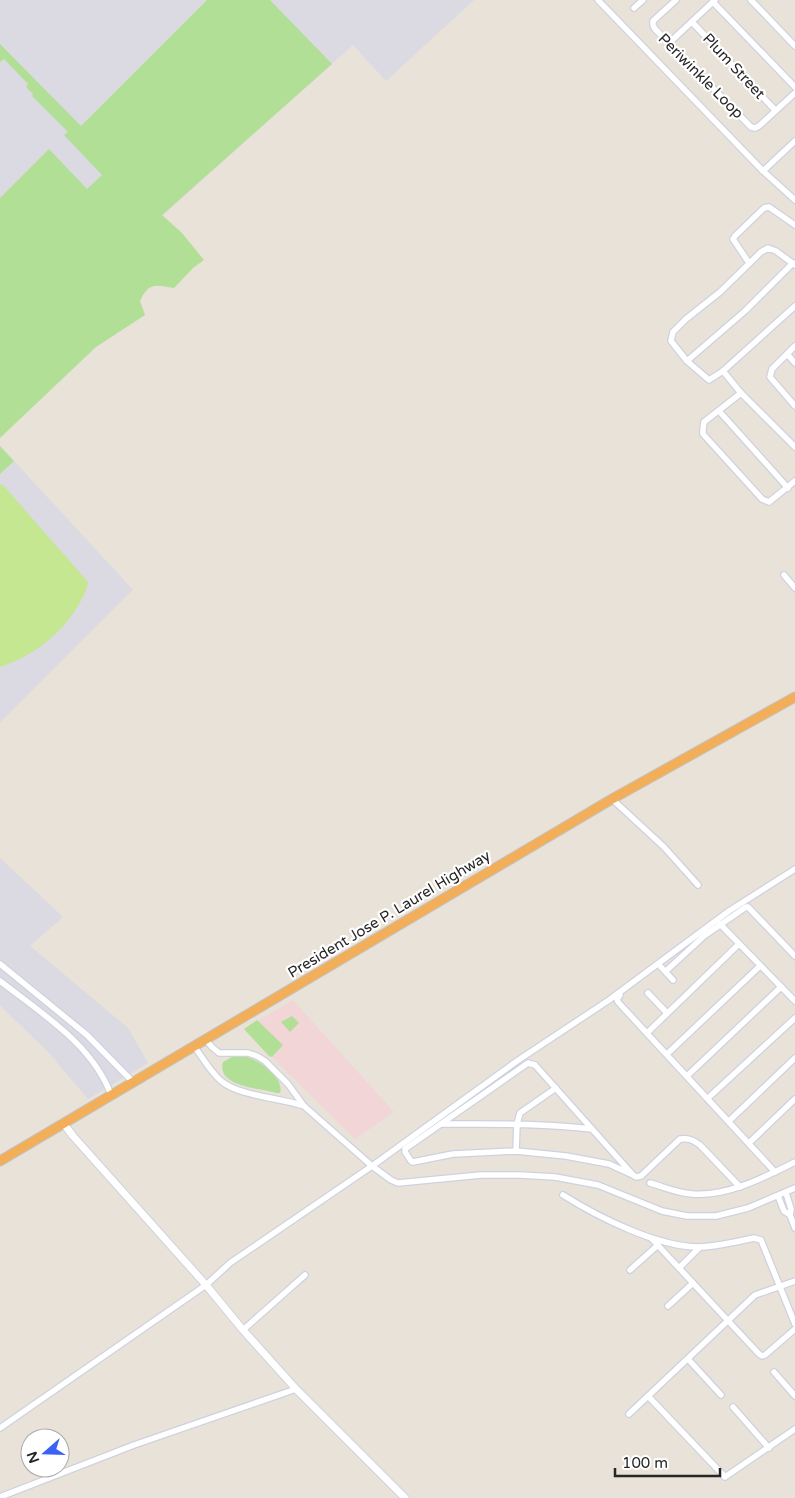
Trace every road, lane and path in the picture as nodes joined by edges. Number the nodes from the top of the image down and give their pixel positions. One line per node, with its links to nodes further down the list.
1 (598, 0): 14 (street)
2 (643, 0): 6 (street)
3 (676, 0): 8 (street, Periwinkle Loop)
4 (751, 0): 9 (street)
5 (714, 1): 7 (street); 10 (street)
6 (634, 8)
7 (692, 22): 8 (street); 12 (street, Plum Street)
8 (669, 43): 12 (street, Periwinkle Loop)
9 (795, 46)
10 (795, 87)
11 (795, 93): 12 (street)
12 (776, 110)
13 (795, 142): 14 (street)
14 (763, 172): 15 (street)
15 (795, 200)
16 (795, 225): 17 (street)
17 (749, 263): 18 (street); 22 (street)
18 (794, 264): 22 (street)
19 (795, 306): 24 (street)
20 (795, 346): 21 (street)
21 (787, 354): 23 (street); 26 (street)
22 (687, 361): 24 (street)
23 (795, 363)
24 (723, 371): 25 (street)
25 (741, 393): 27 (street); 28 (street)
26 (795, 406)
27 (720, 411): 30 (street); 30 (street)
28 (794, 444)
29 (795, 481): 30 (street)
30 (788, 488)
31 (784, 575): 32 (street)
32 (795, 588)
33 (795, 697): 34 (highway, President Jose P. Laurel Highway)
34 (612, 799): 36 (street); 53 (highway, President Jose P. Laurel Highway)
35 (795, 869): 75 (street)
36 (698, 885)
37 (720, 924): 38 (street); 39 (street); 42 (street)
38 (739, 944): 41 (street); 50 (street)
39 (795, 956)
40 (0, 964): 44 (street)
41 (760, 966): 46 (street); 55 (street)
42 (673, 980)
43 (0, 982): 47 (street)
44 (24, 982): 47 (street); 58 (street)
45 (631, 987): 52 (street)
46 (781, 987): 49 (street); 57 (street)
47 (16, 993): 60 (street)
48 (648, 993): 50 (street)
49 (795, 1001)
50 (667, 1013): 52 (street)
51 (795, 1018): 61 (street)
52 (647, 1033): 55 (street)
53 (206, 1039): 54 (highway, President Jose P. Laurel Highway); 63 (street)
54 (194, 1046): 58 (highway, President Jose P. Laurel Highway); 63 (street)
55 (667, 1054): 57 (street)
56 (795, 1058): 64 (street)
57 (687, 1076): 61 (street)
58 (133, 1082): 60 (highway, President Jose P. Laurel Highway)
59 (556, 1088): 66 (street); 67 (street); 68 (street)
60 (111, 1095): 65 (highway, President Jose P. Laurel Highway)
61 (708, 1098): 64 (street)
62 (795, 1099): 69 (street)
63 (304, 1106): 75 (street)
64 (729, 1121): 69 (street)
65 (63, 1123): 72 (highway, President Jose P. Laurel Highway); 94 (street)
66 (441, 1124): 67 (street); 70 (street)
67 (517, 1124): 68 (street); 70 (street)
68 (592, 1129): 71 (street)
69 (749, 1142): 76 (street)
70 (516, 1151): 74 (street)
71 (614, 1154): 74 (street); 77 (street)
72 (0, 1161)
73 (795, 1162): 76 (street)
74 (609, 1164): 77 (street)
75 (372, 1166): 83 (street); 94 (street)
76 (775, 1172): 79 (street)
77 (633, 1175): 79 (street)
78 (650, 1183): 79 (street)
79 (740, 1187)
80 (795, 1188): 81 (street)
81 (786, 1193): 83 (street); 84 (street)
82 (563, 1194): 86 (street)
83 (778, 1196): 84 (street)
84 (790, 1215): 85 (street)
85 (795, 1228)
86 (652, 1239): 87 (street); 88 (street)
87 (658, 1246): 89 (street); 90 (street)
88 (700, 1247): 89 (street); 95 (street)
89 (679, 1268): 93 (street)
90 (630, 1270)
91 (305, 1275): 100 (street)
92 (795, 1281): 95 (street)
93 (693, 1284): 96 (street); 97 (street)
94 (206, 1285): 100 (street); 109 (street)
95 (780, 1286): 97 (street); 98 (street)
96 (668, 1306)
97 (728, 1321): 99 (street); 101 (street)
98 (795, 1324)
99 (795, 1329)
100 (243, 1330): 103 (street)
101 (688, 1359): 104 (street); 105 (street)
102 (774, 1372): 106 (street)
103 (296, 1389): 112 (street); 113 (street)
104 (721, 1395)
105 (648, 1396): 108 (street); 111 (street)
106 (795, 1396)
107 (733, 1408): 111 (street)
108 (629, 1414)
109 (0, 1428)
110 (795, 1430): 111 (street)
111 (769, 1448)
112 (0, 1497)
113 (405, 1498)

